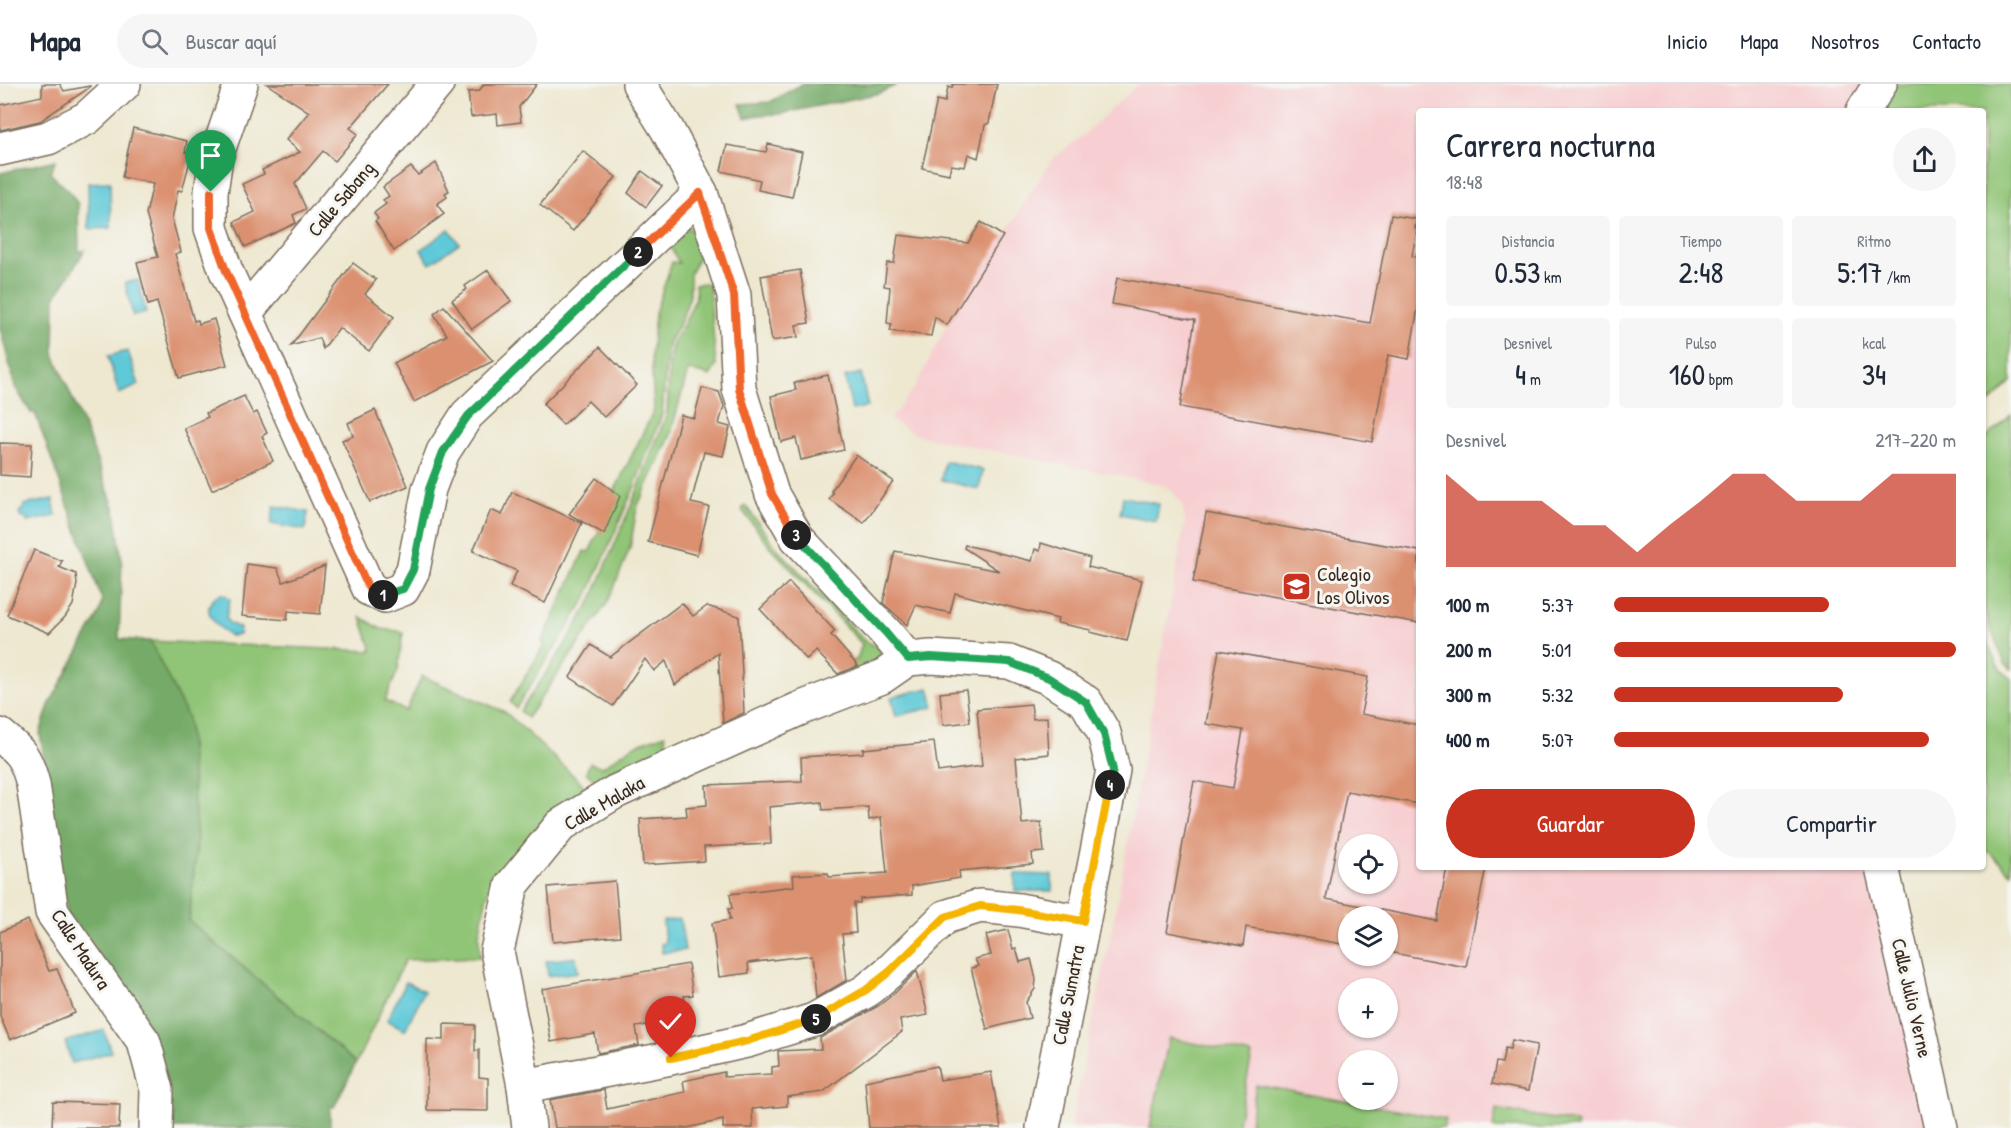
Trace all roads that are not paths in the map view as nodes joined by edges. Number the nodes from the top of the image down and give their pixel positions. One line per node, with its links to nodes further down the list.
1 (124, 84): 7 (street)
2 (241, 84): 9 (street)
3 (437, 84): 9 (street, Calle Sabang)
4 (639, 84): 8 (street)
5 (1880, 84): 6 (street)
6 (1865, 108)
7 (0, 149)
8 (700, 193): 9 (street); 10 (street)
9 (245, 313)
10 (908, 659): 13 (street, Calle Sumatra); 14 (street, Calle Malaka)
11 (0, 735): 15 (street, Calle Madura)
12 (1883, 870): 18 (street, Calle Julio Verne)
13 (1083, 921): 14 (street); 17 (street, Calle Sumatra)
14 (524, 1086): 16 (street, Calle Malaka)
15 (156, 1128)
16 (529, 1128)
17 (1042, 1128)
18 (1941, 1128)

